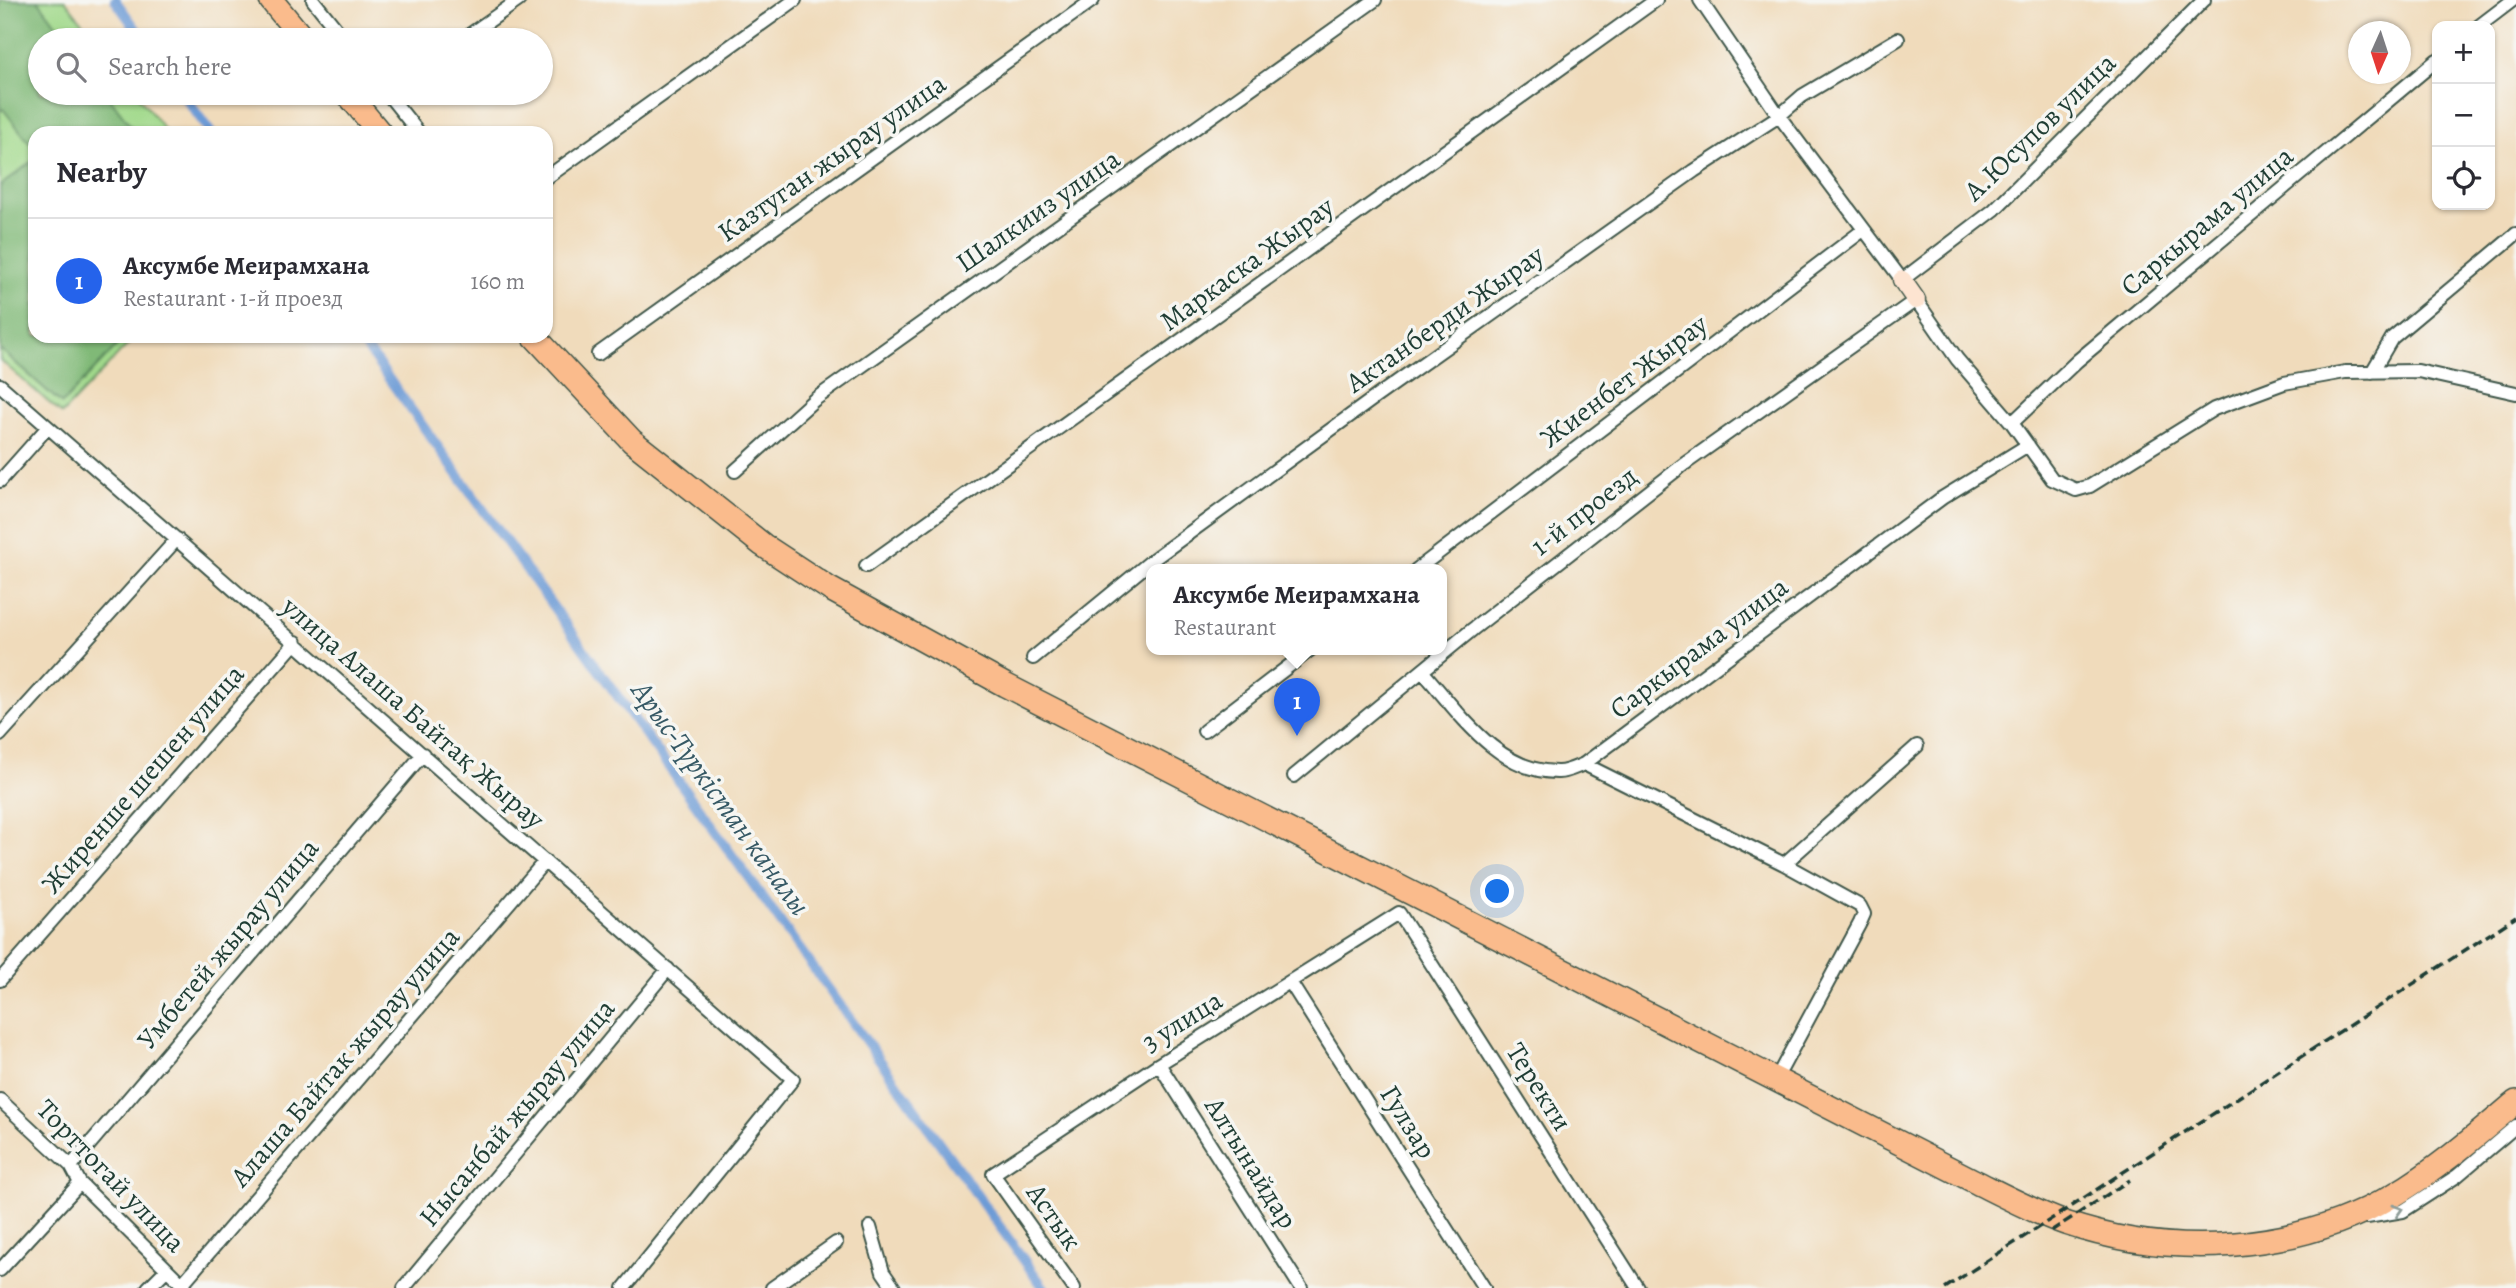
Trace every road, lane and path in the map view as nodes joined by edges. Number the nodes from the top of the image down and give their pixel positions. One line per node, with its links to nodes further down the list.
1 (253, 0): 13 (highway)
2 (271, 0): 14 (highway)
3 (313, 0): 15 (street)
4 (519, 0): 16 (street)
5 (795, 0): 26 (street)
6 (1093, 0): 33 (street, Казтуган жырау улица)
7 (1375, 0): 40 (street, Шалкииз улица)
8 (1656, 0): 46 (street, Маркаска Жырау)
9 (1700, 0): 22 (street)
10 (2204, 0): 29 (street, А.Юсупов улица)
11 (2513, 0): 12 (street)
12 (2486, 21)
13 (276, 28)
14 (294, 28)
15 (335, 28)
16 (479, 28)
17 (1898, 39): 22 (street, Актанберди Жырау)
18 (2432, 65): 37 (street, Саркырама улица)
19 (339, 105): 23 (highway)
20 (357, 105): 24 (highway)
21 (397, 105): 25 (street)
22 (1779, 116): 27 (street); 43 (street, Актанберди Жырау)
23 (356, 126)
24 (374, 126)
25 (414, 126)
26 (553, 173)
27 (1862, 230): 29 (street); 44 (street, Жиенбет Жырау)
28 (2516, 234): 34 (street)
29 (1902, 280): 30 (street)
30 (1916, 300): 37 (street); 48 (street, 1-й проезд)
31 (553, 337): 66 (highway)
32 (541, 343): 74 (highway)
33 (598, 354)
34 (2372, 372): 36 (street); 39 (street)
35 (0, 385): 38 (street, улица Алаша Байтақ Жырау)
36 (2516, 393)
37 (2012, 423): 39 (street)
38 (48, 427): 41 (street); 42 (street, улица Алаша Байтақ Жырау)
39 (2028, 445): 57 (street, Саркырама улица)
40 (735, 471)
41 (0, 481)
42 (177, 539): 47 (street, улица Алаша Байтақ Жырау); 54 (street)
43 (1148, 564)
44 (1424, 564)
45 (1146, 565): 51 (street, Актанберди Жырау)
46 (866, 566)
47 (296, 642): 56 (street, улица Алаша Байтақ Жырау); 63 (street, Жиренше шешен улица)
48 (1447, 651)
49 (1303, 655): 53 (street)
50 (1442, 655): 52 (street, 1-й проезд)
51 (1033, 658)
52 (1422, 671): 57 (street); 58 (street, 1-й проезд)
53 (1204, 731)
54 (0, 735)
55 (1917, 746): 60 (street)
56 (423, 754): 59 (street, улица Алаша Байтақ Жырау); 71 (street, Умбетей жырау улица)
57 (1584, 765): 60 (street)
58 (1294, 776)
59 (545, 861): 62 (street, улица Алаша Байтақ Жырау); 79 (street, Алаша Байтак жырау улица)
60 (1784, 864): 66 (street)
61 (1399, 913): 64 (street, 3 улица); 88 (street, Теректи)
62 (668, 969): 80 (street, улица Алаша Байтақ Жырау); 82 (street, Нысанбай жырау улица)
63 (0, 980)
64 (1290, 982): 65 (street, 3 улица); 87 (street, Гулзар)
65 (1159, 1064): 72 (street, 3 улица); 86 (street, Алтынайдар)
66 (1782, 1068): 67 (highway)
67 (2516, 1084)
68 (0, 1100): 71 (street, Торттогай улица)
69 (2516, 1102): 74 (highway)
70 (2516, 1126): 74 (street, one-way to 70)
71 (71, 1166): 73 (street, Торттогай улица)
72 (993, 1174): 85 (street, Астык)
73 (80, 1183): 77 (street, Торттогай улица); 78 (street)
74 (2332, 1222)
75 (870, 1227): 84 (street)
76 (836, 1243): 83 (street)
77 (167, 1269): 79 (street, Торттогай улица); 81 (street)
78 (0, 1270)
79 (184, 1286)
80 (629, 1286)
81 (148, 1288)
82 (404, 1288)
83 (772, 1288)
84 (894, 1288)
85 (1074, 1288)
86 (1301, 1288)
87 (1484, 1288)
88 (1638, 1288)

